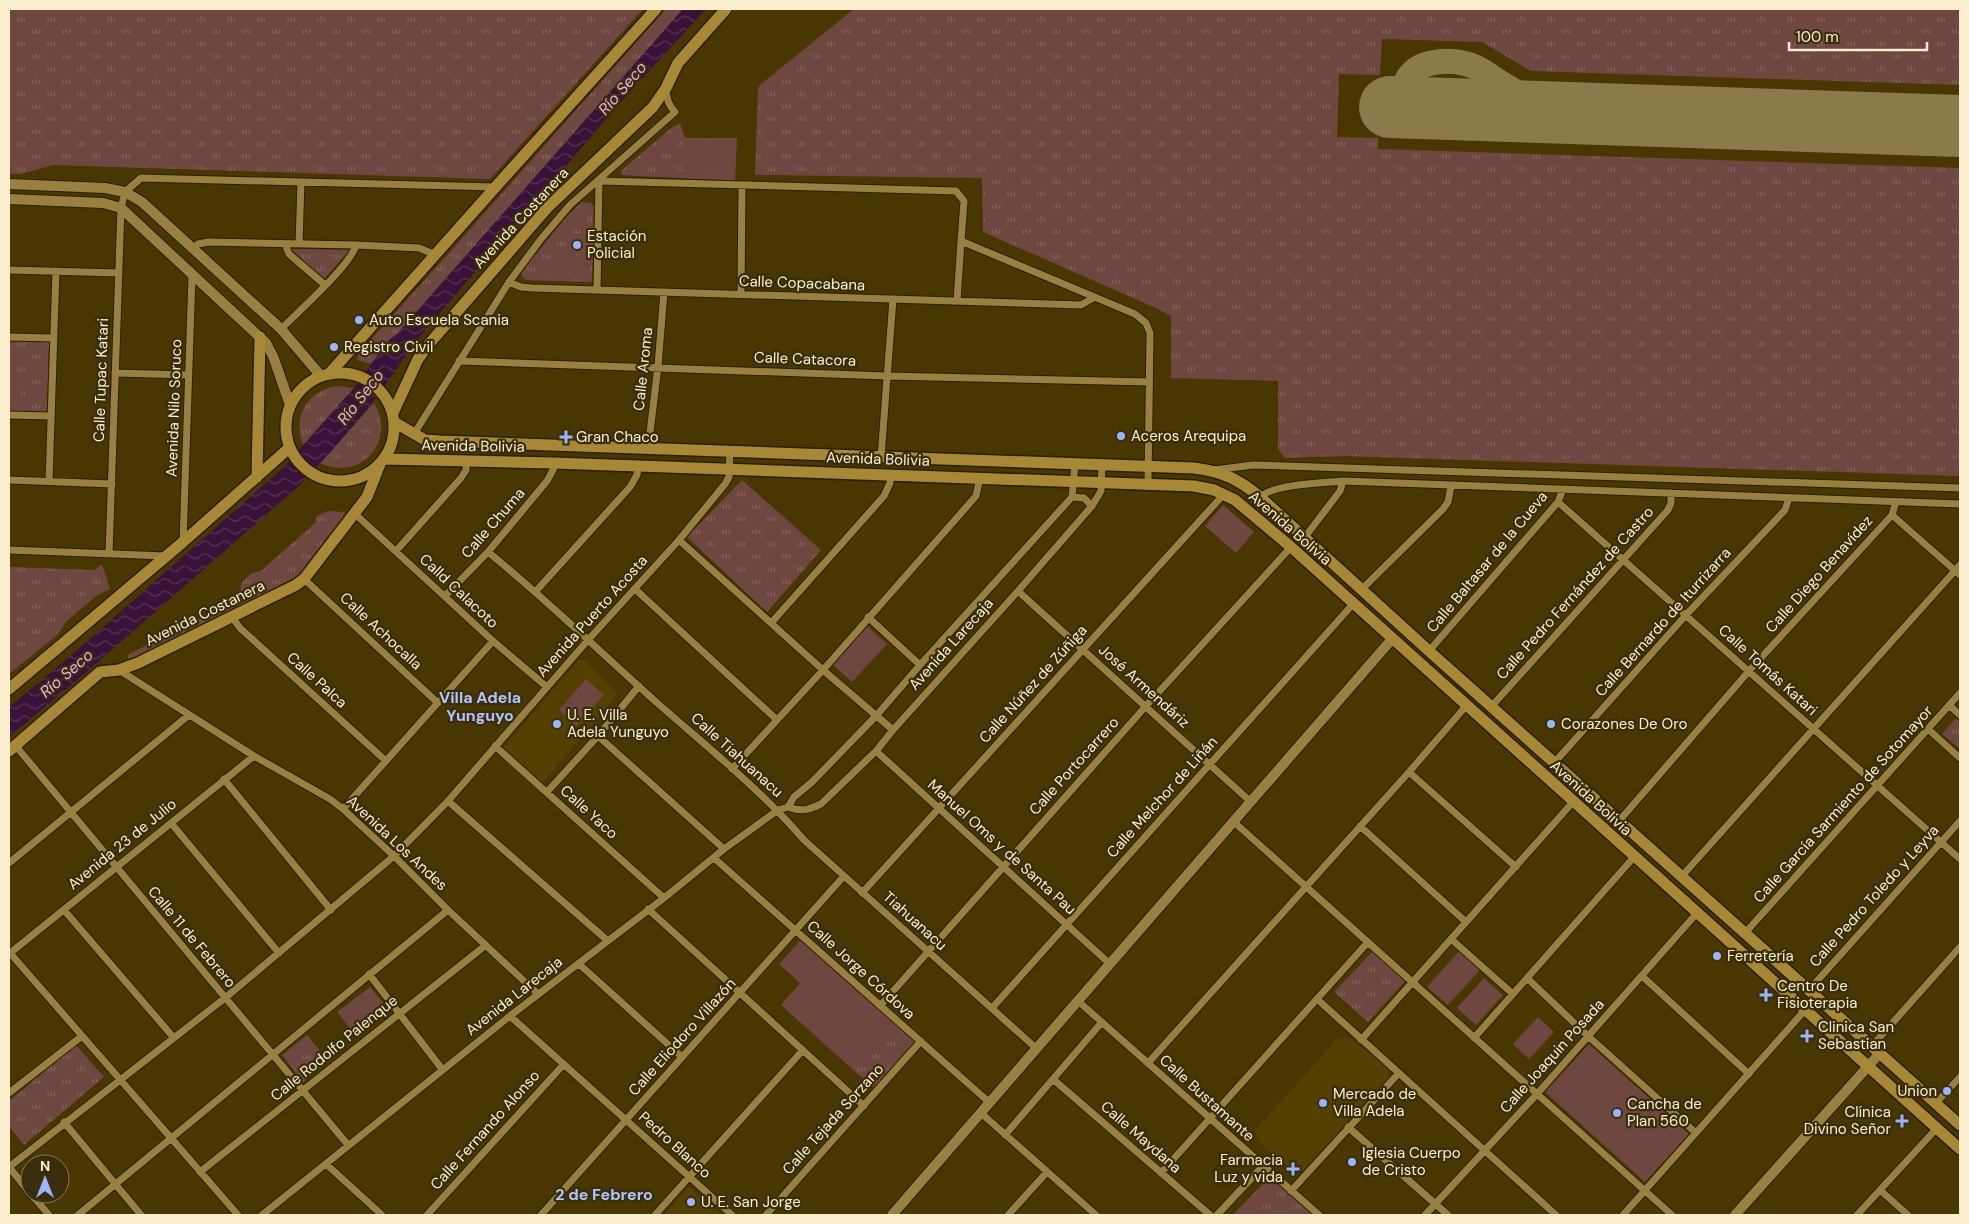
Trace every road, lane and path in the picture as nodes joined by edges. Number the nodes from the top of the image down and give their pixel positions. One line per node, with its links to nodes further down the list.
1 (656, 9): 8 (main road)
2 (726, 9): 3 (main road, Avenida Costanera)
3 (666, 88): 4 (street); 42 (main road, Avenida Costanera)
4 (599, 181): 7 (street); 22 (street); 24 (street)
5 (301, 182): 8 (street); 9 (street); 14 (street)
6 (9, 184): 9 (street)
7 (742, 185): 12 (street); 26 (street)
8 (495, 187): 17 (main road)
9 (125, 192): 11 (street, Calle Tupac Katari); 16 (street)
10 (9, 199): 11 (street)
11 (121, 208): 20 (street, Calle Tupac Katari); 21 (street)
12 (961, 241): 27 (street); 29 (street)
13 (285, 244): 14 (street); 16 (street); 23 (street)
14 (299, 244): 15 (street)
15 (356, 245): 17 (street); 23 (street)
16 (192, 249): 30 (street)
17 (436, 255): 37 (main road)
18 (9, 270): 19 (street)
19 (56, 271): 20 (street); 33 (street)
20 (119, 273): 36 (street, Calle Tupac Katari)
21 (192, 276): 32 (street); 38 (street, Avenida Nilo Soruco)
22 (509, 282): 24 (street, Calle Copacabana); 34 (street)
23 (325, 285): 30 (street)
24 (597, 290): 25 (street, Calle Copacabana)
25 (664, 292): 26 (street, Calle Copacabana); 35 (street, Calle Aroma)
26 (741, 294): 28 (street, Calle Copacabana)
27 (1093, 298): 29 (street, Calle Copacabana); 40 (street)
28 (893, 299): 29 (street, Calle Copacabana); 39 (street)
29 (957, 301)
30 (281, 329): 37 (street)
31 (9, 337): 33 (street)
32 (260, 337): 41 (street); 60 (main road)
33 (54, 338): 44 (street)
34 (460, 361): 35 (street, Calle Catacora); 45 (street)
35 (658, 366): 39 (street, Calle Catacora); 46 (street, Calle Aroma)
36 (115, 373): 38 (street); 67 (street, Calle Tupac Katari)
37 (329, 374): 41 (main road); 42 (main road)
38 (189, 375): 85 (street, Avenida Nilo Soruco)
39 (887, 376): 40 (street, Calle Catacora); 49 (street)
40 (1149, 382): 56 (street)
41 (290, 405): 48 (main road)
42 (392, 413): 45 (main road, Avenida Bolivia); 51 (main road)
43 (9, 415): 44 (street)
44 (51, 416): 63 (street)
45 (414, 434): 46 (main road, Avenida Bolivia)
46 (648, 449): 47 (main road, Avenida Bolivia)
47 (730, 451): 49 (main road, Avenida Bolivia); 57 (street, Avenida Puerto Acosta)
48 (291, 452): 51 (main road); 60 (main road)
49 (881, 457): 53 (main road, Avenida Bolivia)
50 (466, 461): 51 (main road, Avenida Bolivia); 52 (main road, Avenida Bolivia); 88 (street)
51 (382, 462): 81 (main road, Avenida Costanera)
52 (554, 462): 55 (main road, Avenida Bolivia); 89 (street, Calle Chuma)
53 (1075, 464): 54 (main road, Avenida Bolivia); 65 (street)
54 (1102, 465): 56 (main road, Avenida Bolivia); 66 (street, Avenida Larecaja)
55 (638, 466): 57 (main road, Avenida Bolivia); 97 (street)
56 (1148, 467): 58 (main road, Avenida Bolivia); 68 (street)
57 (730, 469): 59 (main road, Avenida Bolivia); 84 (street, Avenida Puerto Acosta)
58 (1210, 470): 70 (street); 75 (main road, Avenida Bolivia)
59 (890, 475): 61 (main road, Avenida Bolivia); 104 (street)
60 (257, 477): 85 (main road)
61 (980, 478): 65 (main road, Avenida Bolivia); 103 (street)
62 (9, 480): 63 (street)
63 (49, 481): 67 (street)
64 (1343, 481): 69 (street); 75 (street); 83 (street)
65 (1074, 482): 66 (main road, Avenida Bolivia); 74 (street)
66 (1102, 482): 68 (main road, Avenida Bolivia); 80 (street, Avenida Larecaja)
67 (112, 484): 90 (street, Calle Tupac Katari)
68 (1148, 484): 73 (main road, Avenida Bolivia)
69 (1451, 486): 71 (street); 96 (street)
70 (1960, 488)
71 (1563, 489): 72 (street); 77 (street, Calle Baltasar de la Cueva)
72 (1671, 493): 76 (street); 92 (street, Calle Pedro Fernández de Castro)
73 (1224, 494): 86 (main road, Avenida Bolivia); 109 (street, Calle Núñez de Zúñiga)
74 (1072, 497): 80 (street); 111 (street, Avenida Larecaja)
75 (1260, 497): 83 (main road, Avenida Bolivia)
76 (1789, 498): 78 (street); 101 (street, Calle Bernardo de Iturrizarra)
77 (1558, 502): 92 (street, Calle Tomás Katari); 110 (street, Calle Baltasar de la Cueva)
78 (1896, 502): 79 (street); 82 (street, Calle Diego Benavídez)
79 (1960, 504)
80 (1092, 506): 98 (street, Avenida Larecaja)
81 (354, 513): 88 (street, Calld Calacoto); 94 (main road, Avenida Costanera)
82 (1892, 515): 93 (street); 114 (street, Calle Diego Benavídez)
83 (1305, 537): 96 (main road, Avenida Bolivia)
84 (679, 540): 95 (street, Avenida Puerto Acosta); 104 (street)
85 (183, 542): 91 (main road)
86 (1291, 548): 100 (main road, Avenida Bolivia); 121 (street, Calle Portocarrero)
87 (9, 550): 90 (street)
88 (396, 551): 99 (street, Calld Calacoto)
89 (488, 552): 97 (street, Calle Tiahuanacu); 99 (street, Calle Chuma)
90 (109, 554): 91 (street)
91 (166, 556): 117 (main road)
92 (1624, 560): 101 (street, Calle Tomás Katari); 123 (street, Calle Pedro Fernández de Castro)
93 (1958, 570): 128 (street)
94 (304, 579): 102 (main road, Avenida Costanera); 119 (street, Calle Achocalla)
95 (635, 589): 107 (street, Avenida Puerto Acosta); 127 (street)
96 (1362, 589): 105 (main road, Avenida Bolivia)
97 (536, 591): 107 (street, Calle Tiahuanacu)
98 (1018, 591): 109 (street, José Armendáriz); 130 (street, Avenida Larecaja)
99 (445, 596): 108 (street, Calld Calacoto)
100 (1353, 604): 106 (main road, Avenida Bolivia); 139 (street, Calle Melchor de Liñán)
101 (1686, 615): 114 (street, Calle Tomás Katari); 138 (street, Calle Bernardo de Iturrizarra)
102 (232, 617): 112 (main road, Avenida Costanera); 137 (street, Calle Palca)
103 (868, 617): 111 (street); 113 (street)
104 (772, 622): 113 (street)
105 (1403, 628): 106 (street); 110 (main road, Avenida Bolivia)
106 (1392, 639): 122 (main road, Avenida Bolivia); 146 (street)
107 (588, 640): 115 (street, Calle Tiahuanacu); 116 (street, Avenida Puerto Acosta)
108 (493, 641): 116 (street, Calld Calacoto); 119 (street)
109 (1083, 649): 121 (street, José Armendáriz); 149 (street, Calle Núñez de Zúñiga)
110 (1429, 651): 123 (main road, Avenida Bolivia)
111 (920, 665): 126 (street, Avenida Larecaja)
112 (119, 670): 124 (street, Avenida Los Andes); 133 (main road, Avenida Costanera)
113 (822, 670): 126 (street); 127 (street)
114 (1749, 672): 128 (street, Calle Tomás Katari); 153 (street, Calle Diego Benavídez)
115 (639, 686): 131 (street); 140 (street, Calle Tiahuanacu)
116 (547, 687): 132 (street, Avenida Puerto Acosta)
117 (9, 689)
118 (1960, 693): 120 (street, Calle García Sarmiento de Sotomayor)
119 (438, 702): 137 (street)
120 (1949, 705): 125 (street); 129 (street, Calle García Sarmiento de Sotomayor)
121 (1146, 706): 139 (street, José Armendáriz); 166 (street, Calle Portocarrero)
122 (1466, 706): 141 (street); 147 (main road, Avenida Bolivia)
123 (1491, 707): 138 (main road, Avenida Bolivia)
124 (188, 714): 135 (street, Avenida Los Andes); 152 (street)
125 (1960, 715)
126 (876, 716): 130 (street); 148 (street, Avenida Larecaja)
127 (776, 719): 140 (street)
128 (1814, 729): 143 (street, Calle Tomás Katari); 169 (street)
129 (1928, 729): 136 (street); 143 (street, Calle García Sarmiento de Sotomayor)
130 (893, 730): 134 (street, Avenida Larecaja)
131 (598, 736): 144 (street); 159 (street)
132 (495, 746): 144 (street, Calle Yaco); 145 (street, Avenida Puerto Acosta)
133 (12, 748): 152 (street, Calle 11 de Febrero)
134 (876, 751): 148 (street, Avenida Larecaja); 149 (street, Manuel Oms y de Santa Pau)
135 (254, 756): 142 (street, Avenida 23 de Julio); 150 (street, Avenida Los Andes)
136 (1960, 758)
137 (386, 761): 150 (street)
138 (1554, 763): 153 (main road, Avenida Bolivia)
139 (1210, 764): 146 (street, José Armendáriz); 179 (street, Calle Melchor de Liñán)
140 (732, 769): 151 (street, Calle Tiahuanacu)
141 (1409, 772): 157 (street); 167 (street)
142 (224, 779): 156 (street, Avenida 23 de Julio); 175 (street)
143 (1878, 786): 158 (street, Calle Tomás Katari); 181 (street, Calle García Sarmiento de Sotomayor)
144 (546, 792): 172 (street, Calle Yaco)
145 (448, 801): 160 (street, Avenida Puerto Acosta); 183 (street)
146 (1251, 802): 154 (street)
147 (1573, 802): 161 (main road, Avenida Bolivia); 167 (street)
148 (788, 807): 151 (street, Avenida Larecaja)
149 (939, 808): 166 (street, Manuel Oms y de Santa Pau); 171 (street, Calle Núñez de Zúñiga)
150 (343, 809): 160 (street, Avenida Los Andes)
151 (778, 810): 159 (street, Avenida Larecaja); 168 (street, Tiahuanacu)
152 (70, 813): 164 (street); 165 (street, Calle 11 de Febrero)
153 (1619, 821): 169 (main road, Avenida Bolivia)
154 (1234, 822): 170 (street); 191 (street)
155 (1960, 822): 158 (street, Calle Pedro Toledo y Leyva)
156 (171, 823): 165 (street, Avenida 23 de Julio); 188 (street)
157 (1360, 826): 170 (street); 178 (street)
158 (1942, 842): 163 (street, Calle Tomás Katari); 196 (street, Calle Pedro Toledo y Leyva)
159 (724, 849): 162 (street, Avenida Larecaja)
160 (394, 856): 175 (street, Avenida Puerto Acosta); 176 (street, Avenida Los Andes)
161 (1634, 857): 177 (main road, Avenida Bolivia); 194 (street)
162 (714, 858): 172 (street, Avenida Larecaja); 180 (street, Calle Jorge Córdova)
163 (1960, 859)
164 (9, 863)
165 (116, 867): 174 (street, Avenida 23 de Julio); 200 (street, Calle 11 de Febrero)
166 (1003, 867): 179 (street, Manuel Oms y de Santa Pau); 187 (street, Calle Portocarrero)
167 (1516, 867): 178 (street)
168 (844, 876): 171 (street, Tiahuanacu); 180 (street, Calle Eliodoro Villazón)
169 (1682, 876): 181 (main road, Avenida Bolivia)
170 (1306, 886): 184 (street); 220 (street)
171 (862, 893): 187 (street, Tiahuanacu)
172 (664, 898): 173 (street, Avenida Larecaja)
173 (648, 909): 183 (street, Avenida Larecaja); 197 (street)
174 (64, 910): 189 (street, Avenida 23 de Julio); 211 (street)
175 (330, 910): 188 (street, Avenida Puerto Acosta)
176 (448, 910): 185 (street, Avenida Los Andes); 192 (street)
177 (1698, 913): 193 (street, Calle Joaquin Posada); 205 (main road, Avenida Bolivia)
178 (1466, 922): 182 (street)
179 (1067, 925): 191 (street, Manuel Oms y de Santa Pau); 204 (street, Calle Melchor de Liñán)
180 (796, 930): 197 (street, Calle Eliodoro Villazón); 203 (street, Calle Jorge Córdova)
181 (1745, 933): 196 (main road, Avenida Bolivia)
182 (1451, 939): 195 (street); 199 (street)
183 (608, 941): 190 (street, Avenida Larecaja)
184 (1368, 942): 195 (street); 201 (street)
185 (486, 945): 198 (street, Avenida Los Andes); 206 (street, Calle Rodolfo Palenque)
186 (1960, 947): 217 (street)
187 (928, 952): 203 (street, Calle Portocarrero); 204 (street, Tiahuanacu)
188 (278, 953): 200 (street, Avenida Puerto Acosta)
189 (9, 954): 209 (street)
190 (578, 964): 198 (street, Avenida Larecaja); 219 (street)
191 (1110, 964): 202 (street)
192 (368, 974): 206 (street); 218 (street)
193 (1642, 976): 210 (street, Calle Joaquin Posada); 225 (street)
194 (1527, 978): 199 (street); 210 (street)
195 (1412, 982): 212 (street); 213 (street)
196 (1809, 990): 217 (main road, Avenida Bolivia)
197 (740, 993): 216 (street); 219 (street, Calle Eliodoro Villazón)
198 (538, 994): 207 (street, Avenida Larecaja)
199 (1513, 994): 212 (street)
200 (225, 998): 211 (street, Avenida Puerto Acosta); 218 (street, Calle 11 de Febrero)
201 (1317, 999): 213 (street); 236 (street)
202 (1078, 1001): 208 (street, Calle Bustamante); 215 (street)
203 (880, 1006): 214 (street, Calle Jorge Córdova)
204 (992, 1008): 215 (street, Tiahuanacu)
205 (1805, 1010): 222 (main road, Avenida Bolivia); 225 (street)
206 (399, 1014): 223 (street); 229 (street, Calle Rodolfo Palenque)
207 (510, 1016): 221 (street, Pedro Blanco); 223 (street, Avenida Larecaja)
208 (1102, 1022): 220 (street, Calle Bustamante); 228 (street)
209 (82, 1036): 227 (street); 230 (street)
210 (1588, 1036): 231 (street, Calle Joaquin Posada); 242 (street)
211 (174, 1038): 227 (street, Avenida Puerto Acosta)
212 (1474, 1038): 231 (street)
213 (1361, 1040): 224 (street)
214 (921, 1042): 232 (street, Calle Jorge Córdova); 234 (street, Calle Tejada Sorzano)
215 (1037, 1049): 232 (street)
216 (803, 1050): 234 (street); 254 (street)
217 (1876, 1050): 222 (street); 233 (main road, Avenida Bolivia)
218 (272, 1055): 229 (street, Calle 11 de Febrero); 244 (street)
219 (682, 1056): 237 (street, Calle Eliodoro Villazón)
220 (1148, 1063): 236 (street, Calle Bustamante)
221 (564, 1064): 237 (street, Pedro Blanco); 268 (street, Calle Fernando Alonso)
222 (1868, 1066): 241 (main road, Avenida Bolivia); 284 (street)
223 (442, 1069): 245 (street, Avenida Larecaja)
224 (1398, 1074): 240 (street); 247 (street)
225 (1749, 1074): 242 (street)
226 (1960, 1077): 233 (street)
227 (120, 1080): 238 (street, Avenida Puerto Acosta); 244 (street)
228 (1054, 1080): 243 (street); 253 (street, Calle Maydana)
229 (302, 1091): 245 (street, Calle 11 de Febrero); 251 (street, Calle Rodolfo Palenque)
230 (9, 1093)
231 (1537, 1094): 247 (street, Calle Joaquin Posada); 259 (street)
232 (990, 1103): 235 (street)
233 (1936, 1103): 239 (main road, Avenida Bolivia)
234 (864, 1106): 272 (street, Calle Tejada Sorzano)
235 (981, 1113): 243 (street); 273 (street)
236 (1210, 1118): 249 (street, Calle Bustamante); 253 (street)
237 (626, 1120): 254 (street, Pedro Blanco); 269 (street, Calle Eliodoro Villazón)
238 (64, 1122): 250 (street, Avenida Puerto Acosta); 256 (street)
239 (1960, 1125)
240 (1348, 1128): 258 (street); 261 (street)
241 (1937, 1128): 246 (main road, Avenida Bolivia); 257 (street)
242 (1696, 1133): 259 (street)
243 (1006, 1135): 252 (street)
244 (171, 1138): 251 (street); 256 (street)
245 (348, 1145): 248 (street, Avenida Larecaja)
246 (1960, 1149)
247 (1484, 1151): 261 (street, Calle Joaquin Posada); 281 (street)
248 (326, 1164): 266 (street, Avenida Larecaja); 267 (street)
249 (1263, 1166): 258 (street, Calle Bustamante); 277 (street)
250 (9, 1167): 255 (street)
251 (200, 1172): 265 (street)
252 (1047, 1172): 274 (street); 275 (street)
253 (1161, 1173): 276 (street, Calle Maydana)
254 (690, 1177): 270 (street); 271 (street, Pedro Blanco)
255 (20, 1181)
256 (115, 1184): 263 (street); 264 (street)
257 (1880, 1190): 285 (street); 286 (street)
258 (1291, 1191): 278 (street, Calle Bustamante)
259 (1645, 1191): 282 (street); 283 (street)
260 (40, 1204): 262 (street)
261 (1436, 1204): 279 (street, Calle Joaquin Posada); 280 (street)
262 (49, 1215)
263 (78, 1215)
264 (141, 1215)
265 (238, 1215)
266 (262, 1215)
267 (382, 1215)
268 (426, 1215)
269 (541, 1215)
270 (655, 1215)
271 (732, 1215)
272 (766, 1215)
273 (892, 1215)
274 (1008, 1215)
275 (1096, 1215)
276 (1210, 1215)
277 (1217, 1215)
278 (1319, 1215)
279 (1425, 1215)
280 (1448, 1215)
281 (1556, 1215)
282 (1622, 1215)
283 (1672, 1215)
284 (1735, 1215)
285 (1857, 1215)
286 (1908, 1215)

